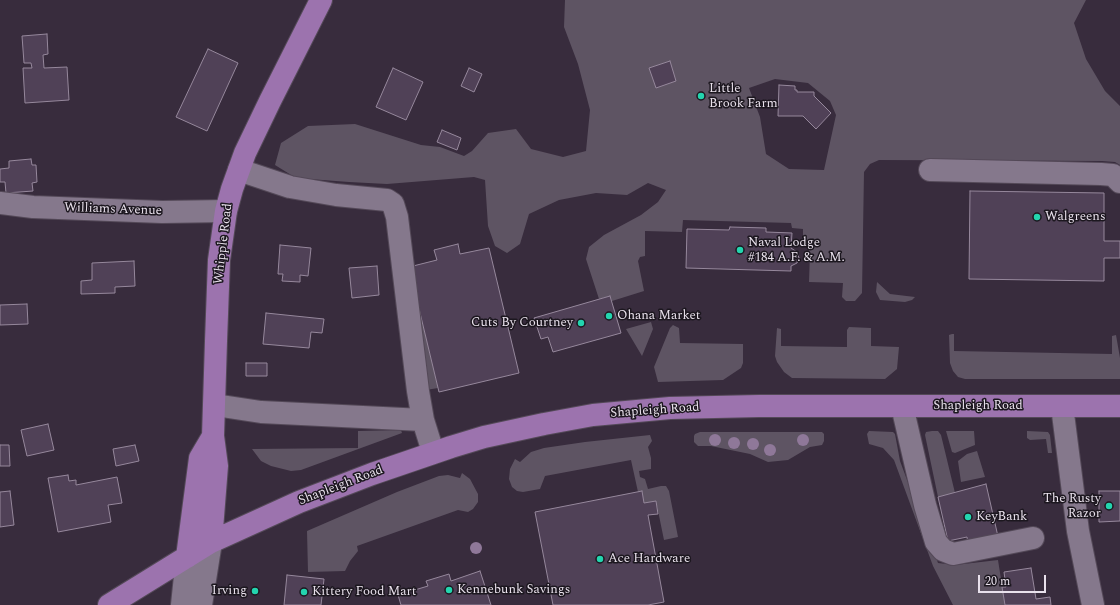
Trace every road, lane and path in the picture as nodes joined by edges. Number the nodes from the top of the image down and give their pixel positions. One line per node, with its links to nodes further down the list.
1 (321, 0): 2 (main road, Whipple Road)
2 (238, 170): 6 (main road, Whipple Road); 11 (street)
3 (930, 170): 4 (street)
4 (1120, 182)
5 (0, 204): 6 (street, Williams Avenue)
6 (226, 211): 7 (main road, Whipple Road)
7 (215, 405): 11 (street); 12 (main road, Whipple Road)
8 (902, 406): 9 (main road, Shapleigh Road); 13 (main road, Shapleigh Road); 14 (street)
9 (1062, 406): 10 (main road, Shapleigh Road); 20 (street)
10 (1120, 406)
11 (423, 420): 13 (street)
12 (213, 436): 15 (main road, Whipple Road); 16 (main road, Whipple Road)
13 (433, 452): 15 (main road, Shapleigh Road)
14 (1033, 538)
15 (211, 542): 16 (main road); 19 (street)
16 (187, 557): 17 (main road); 18 (street)
17 (108, 605)
18 (182, 605)
19 (201, 605)
20 (1093, 605)

